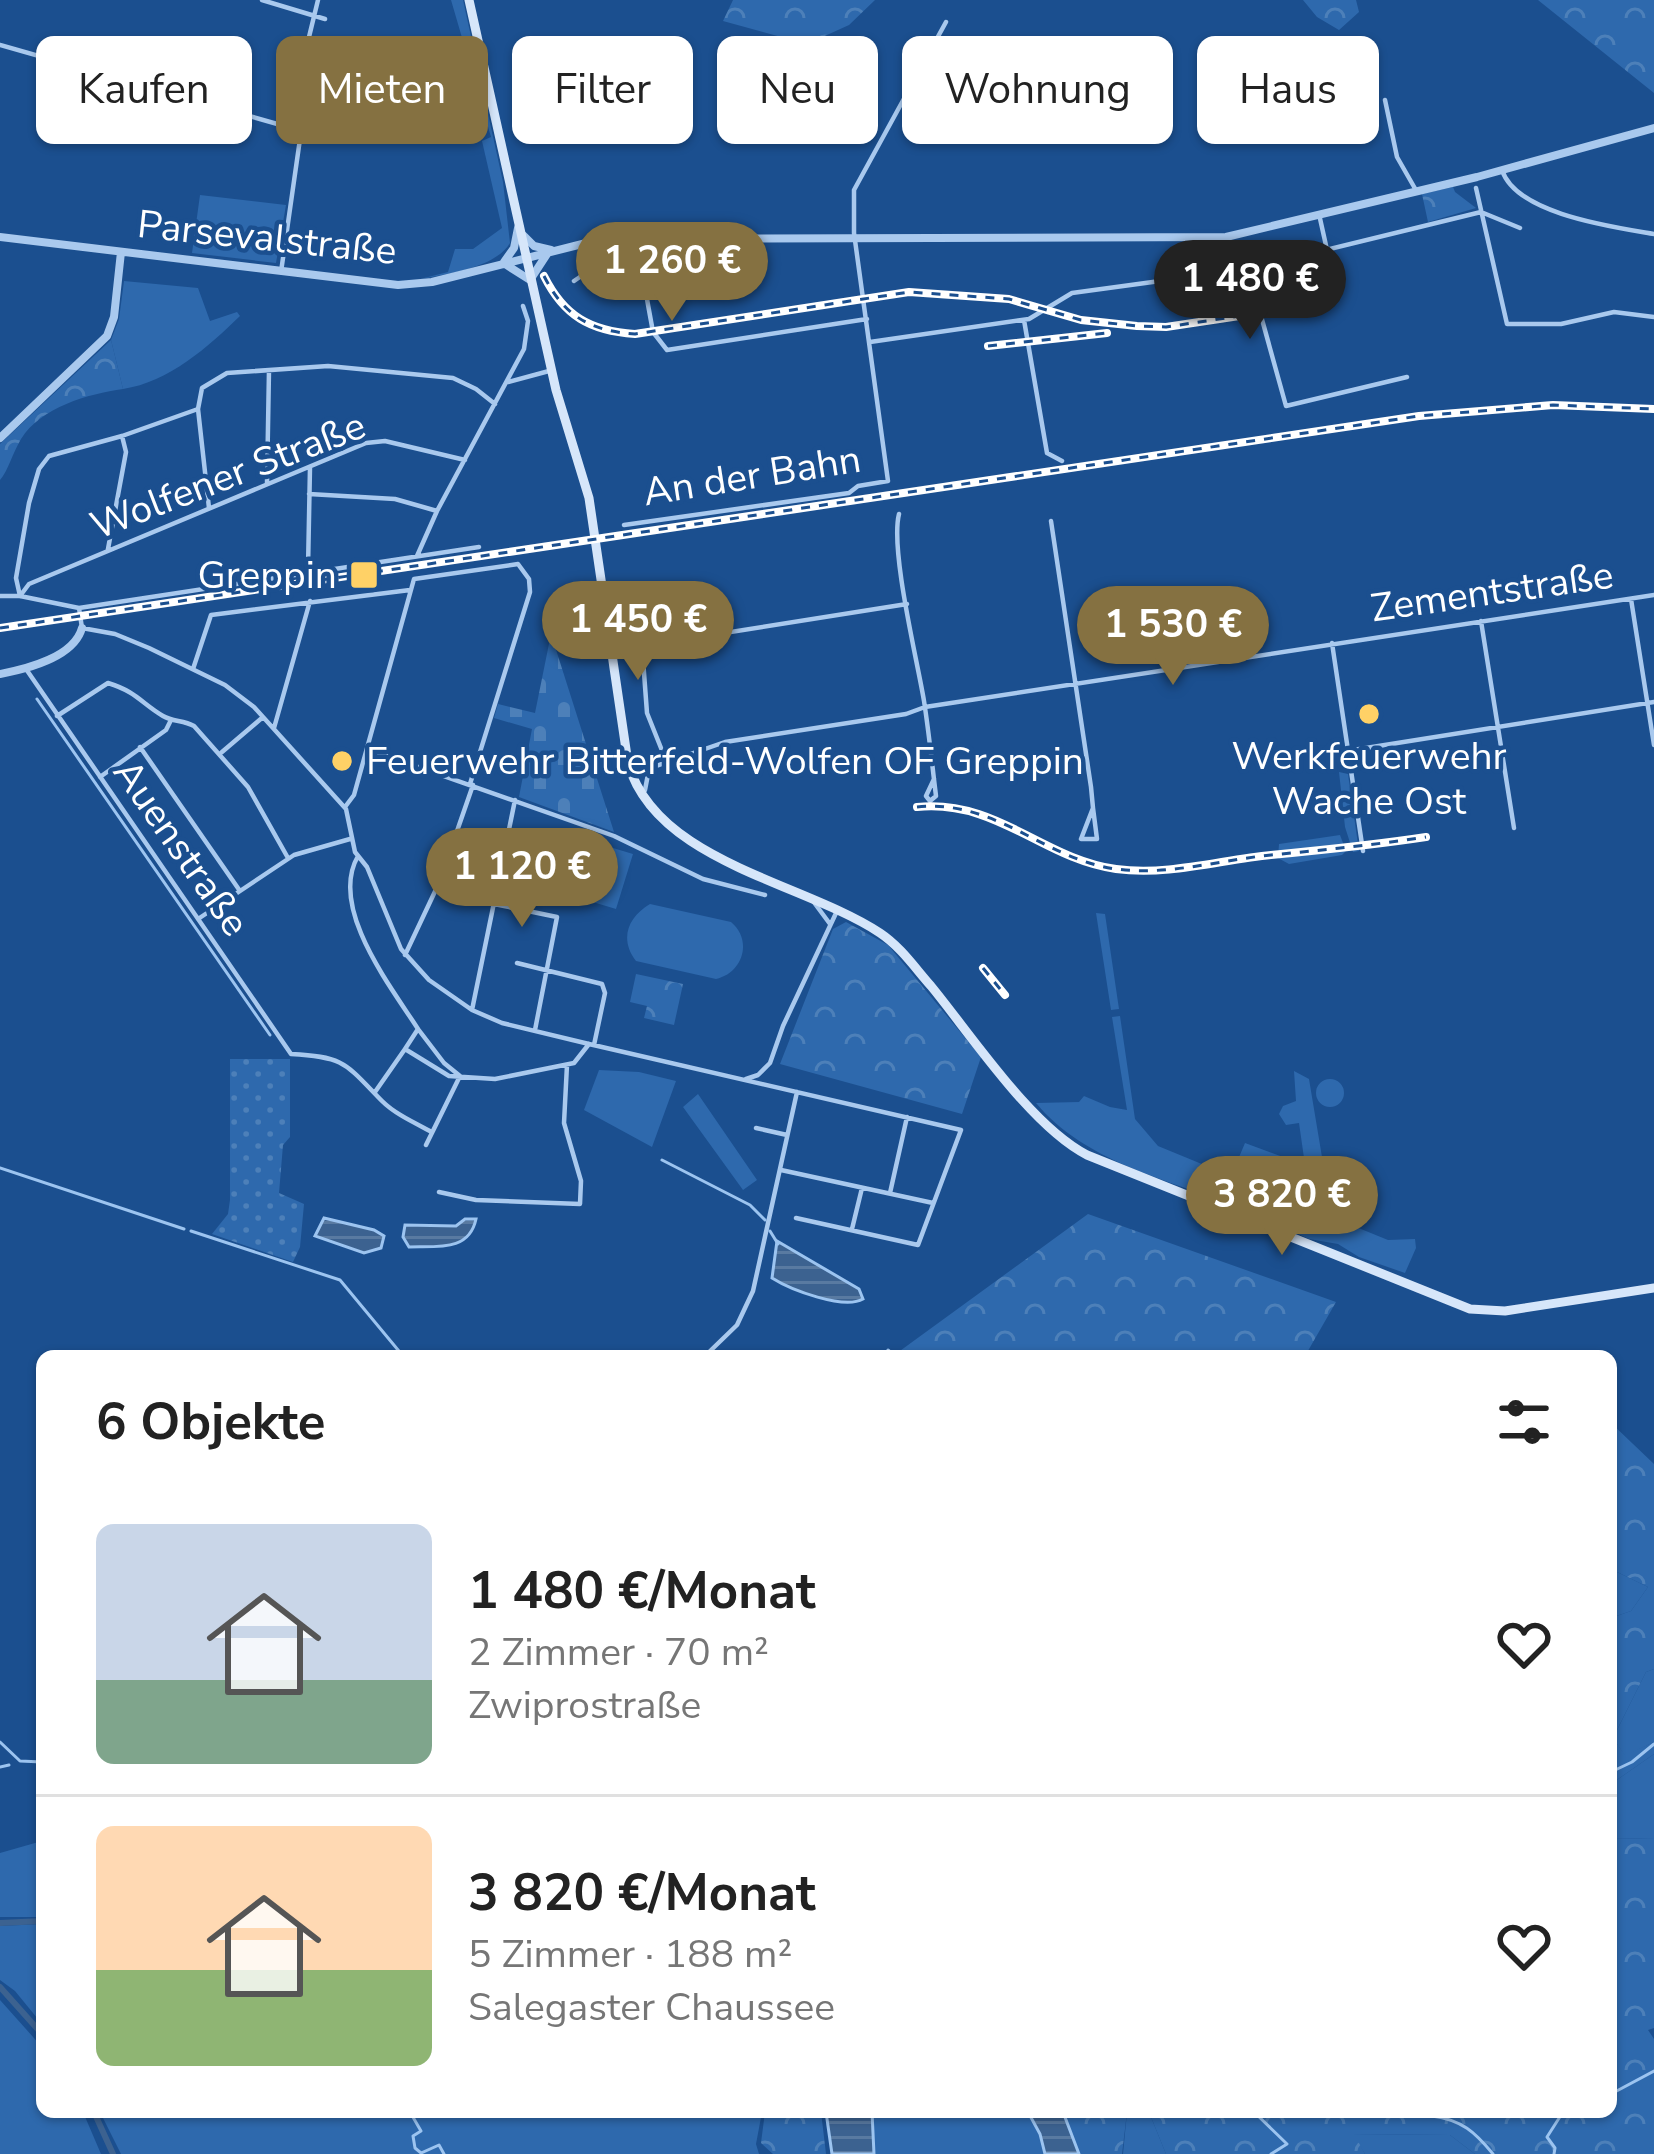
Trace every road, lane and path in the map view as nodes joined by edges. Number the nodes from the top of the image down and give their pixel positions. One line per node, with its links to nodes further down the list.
1 (262, 0): 4 (street)
2 (318, 0): 4 (street)
3 (470, 0): 18 (main road)
4 (314, 16): 5 (street); 7 (street)
5 (325, 19)
6 (946, 22): 22 (street)
7 (312, 36)
8 (0, 45): 10 (street)
9 (1385, 100): 15 (street)
10 (276, 124)
11 (1654, 128): 13 (street, Parsevalstraße)
12 (300, 144): 29 (street)
13 (1502, 170): 15 (street, Parsevalstraße); 20 (street)
14 (1476, 188): 16 (street)
15 (1417, 192): 17 (street, Parsevalstraße)
16 (1481, 212): 19 (street); 23 (street); 33 (street)
17 (1318, 214): 22 (street, Parsevalstraße); 23 (street)
18 (518, 228): 24 (street); 26 (main road); 27 (street)
19 (1520, 228)
20 (1654, 234)
21 (0, 237): 25 (street, Parsevalstraße)
22 (854, 239): 24 (street, Parsevalstraße); 34 (street)
23 (1327, 250): 28 (street)
24 (552, 251): 26 (street, Parsevalstraße); 30 (street)
25 (122, 252): 29 (street, Parsevalstraße); 44 (street)
26 (525, 258): 27 (street, Parsevalstraße); 30 (main road)
27 (503, 263): 29 (street, Parsevalstraße); 30 (street)
28 (1248, 269): 35 (street); 39 (street)
29 (281, 272)
30 (530, 280): 38 (main road)
31 (574, 280): 34 (street)
32 (523, 306): 40 (street)
33 (1654, 317)
34 (867, 319): 36 (street)
35 (1024, 320): 36 (street); 46 (street)
36 (870, 342): 54 (street, An der Bahn)
37 (269, 370): 41 (street); 42 (street); 48 (street)
38 (551, 370): 40 (street); 88 (main road)
39 (1407, 377)
40 (508, 382): 41 (street)
41 (495, 404): 45 (street)
42 (198, 409): 43 (street); 50 (street)
43 (122, 436): 56 (street); 62 (street)
44 (0, 439)
45 (465, 460): 47 (street, Wolfener Straße); 51 (street)
46 (1062, 461)
47 (310, 467): 48 (street, Wolfener Straße); 49 (street)
48 (267, 483): 50 (street, Wolfener Straße)
49 (309, 494): 51 (street); 58 (street)
50 (209, 508): 56 (street, Wolfener Straße)
51 (436, 511): 57 (street)
52 (899, 514): 65 (street)
53 (1051, 521): 73 (street)
54 (624, 525)
55 (479, 548): 57 (street)
56 (108, 552): 62 (street, Wolfener Straße)
57 (417, 556): 58 (street)
58 (309, 572): 66 (street)
59 (410, 590): 64 (street); 83 (street); 91 (street)
60 (1654, 595): 63 (street, Zementstraße)
61 (0, 596): 62 (street)
62 (20, 596): 66 (street)
63 (1631, 599): 67 (street, Zementstraße); 74 (street)
64 (310, 601): 71 (street); 79 (street)
65 (907, 604): 75 (street); 86 (street)
66 (79, 608): 68 (street)
67 (1481, 621): 69 (street, Zementstraße); 80 (street)
68 (82, 628): 70 (street); 71 (street)
69 (1332, 643): 73 (street, Zementstraße); 84 (street)
70 (26, 668): 72 (street); 76 (street, Auenstraße)
71 (193, 669): 77 (street)
72 (3, 673)
73 (1073, 683): 75 (street, Zementstraße); 95 (street)
74 (1651, 703): 80 (street); 81 (street)
75 (925, 707): 86 (street, Zementstraße); 90 (street)
76 (57, 716): 78 (street); 89 (street, Auenstraße)
77 (263, 717): 79 (street); 85 (street)
78 (172, 719): 82 (street); 85 (street)
79 (274, 728): 94 (street)
80 (1499, 728): 84 (street); 96 (street)
81 (1654, 745)
82 (140, 747): 89 (street); 101 (street)
83 (368, 749): 91 (street); 94 (street)
84 (1347, 751): 98 (street)
85 (221, 753): 100 (street)
86 (667, 763): 87 (street, Zementstraße)
87 (649, 769): 88 (street, Zementstraße); 93 (street)
88 (631, 774): 93 (main road)
89 (100, 777): 106 (street, Auenstraße)
90 (934, 779)
91 (471, 785): 92 (street); 108 (street)
92 (515, 800): 102 (street); 104 (street)
93 (644, 802): 103 (main road)
94 (345, 807): 97 (street)
95 (1093, 808): 95 (street)
96 (1514, 828)
97 (352, 838): 99 (street); 100 (street)
98 (1363, 850)
99 (358, 856): 108 (street); 112 (street)
100 (288, 858): 101 (street)
101 (240, 891): 106 (street)
102 (765, 895)
103 (813, 900): 105 (main road); 107 (street)
104 (494, 904): 110 (street); 111 (street)
105 (837, 911): 107 (street); 135 (main road)
106 (198, 919): 121 (street, Auenstraße)
107 (830, 924): 117 (street)
108 (405, 955): 111 (street)
109 (517, 963): 110 (street)
110 (547, 969): 113 (street); 114 (street)
111 (472, 1010): 113 (street)
112 (418, 1029): 115 (street); 118 (street)
113 (535, 1030): 114 (street)
114 (591, 1045): 116 (street); 119 (street)
115 (405, 1049): 118 (street); 121 (street)
116 (567, 1065): 118 (street); 130 (street)
117 (768, 1066): 119 (street); 120 (street)
118 (460, 1076): 125 (street)
119 (746, 1079): 120 (street)
120 (766, 1085): 122 (street)
121 (375, 1091): 125 (street)
122 (797, 1092): 123 (street); 126 (street)
123 (907, 1117): 131 (street); 132 (street)
124 (756, 1128): 126 (street)
125 (432, 1132): 127 (street)
126 (787, 1136): 128 (street)
127 (426, 1145)
128 (780, 1169): 129 (street); 136 (street)
129 (862, 1188): 131 (street); 134 (street)
130 (439, 1192)
131 (890, 1194): 132 (street)
132 (933, 1203): 134 (street)
133 (796, 1218): 134 (street)
134 (852, 1229)
135 (1654, 1288)
136 (712, 1350)

